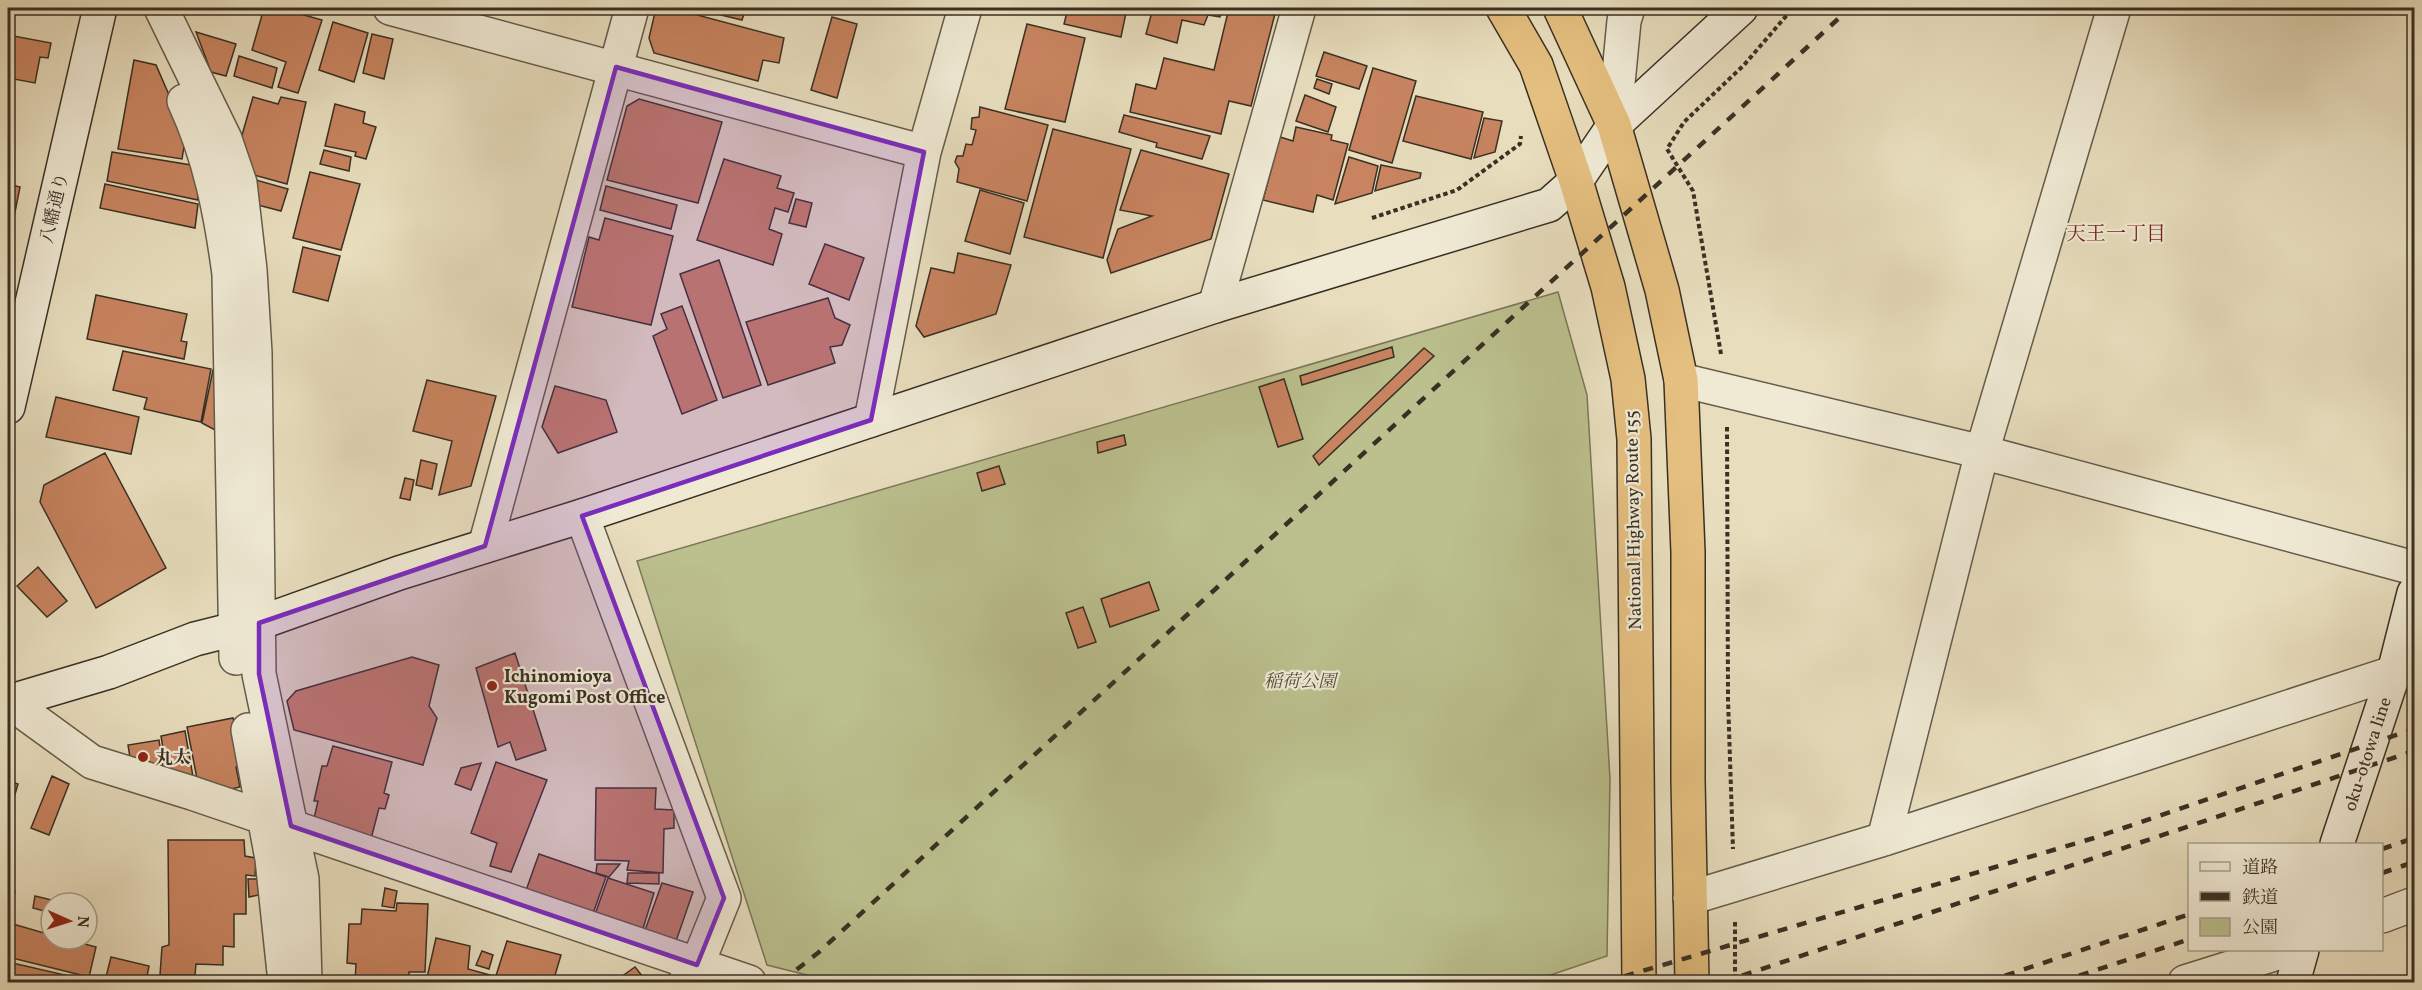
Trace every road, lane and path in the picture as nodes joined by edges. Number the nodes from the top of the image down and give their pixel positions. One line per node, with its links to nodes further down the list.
1 (100, 8): 21 (street, 八幡通り)
2 (140, 8): 28 (street)
3 (161, 8): 28 (street)
4 (390, 8): 13 (street)
5 (632, 8): 13 (street)
6 (965, 8): 16 (street)
7 (1299, 8): 19 (street)
8 (1503, 8): 17 (highway, National Highway Route 155)
9 (1560, 8): 14 (highway)
10 (1628, 8): 14 (street)
11 (1741, 8): 14 (street)
12 (2114, 8): 23 (street)
13 (616, 67): 16 (street); 25 (street)
14 (1614, 125): 17 (street); 20 (highway)
15 (1521, 135): 18 (path)
16 (924, 152): 22 (street)
17 (1576, 181): 19 (street); 43 (highway, National Highway Route 155)
18 (1457, 190)
19 (1215, 306): 22 (street)
20 (1681, 380): 23 (street); 34 (highway)
21 (8, 408)
22 (871, 420): 24 (street)
23 (1982, 452): 26 (street); 32 (street)
24 (582, 516): 25 (street); 39 (street)
25 (485, 546): 28 (street)
26 (2415, 568)
27 (2415, 593): 29 (street, oku-otowa line)
28 (247, 626): 30 (street); 31 (street)
29 (2404, 669): 32 (street); 33 (street, oku-otowa line)
30 (8, 701): 31 (street)
31 (277, 822): 39 (street); 40 (street); 41 (street)
32 (1884, 839): 34 (street)
33 (2337, 843)
34 (1690, 898): 44 (highway)
35 (2415, 904): 36 (street)
36 (2383, 916)
37 (2284, 951): 45 (street)
38 (2302, 951): 46 (street)
39 (691, 974): 42 (street)
40 (285, 982)
41 (305, 982)
42 (749, 982)
43 (1639, 982)
44 (1692, 982)
45 (2185, 982)
46 (2293, 982)

